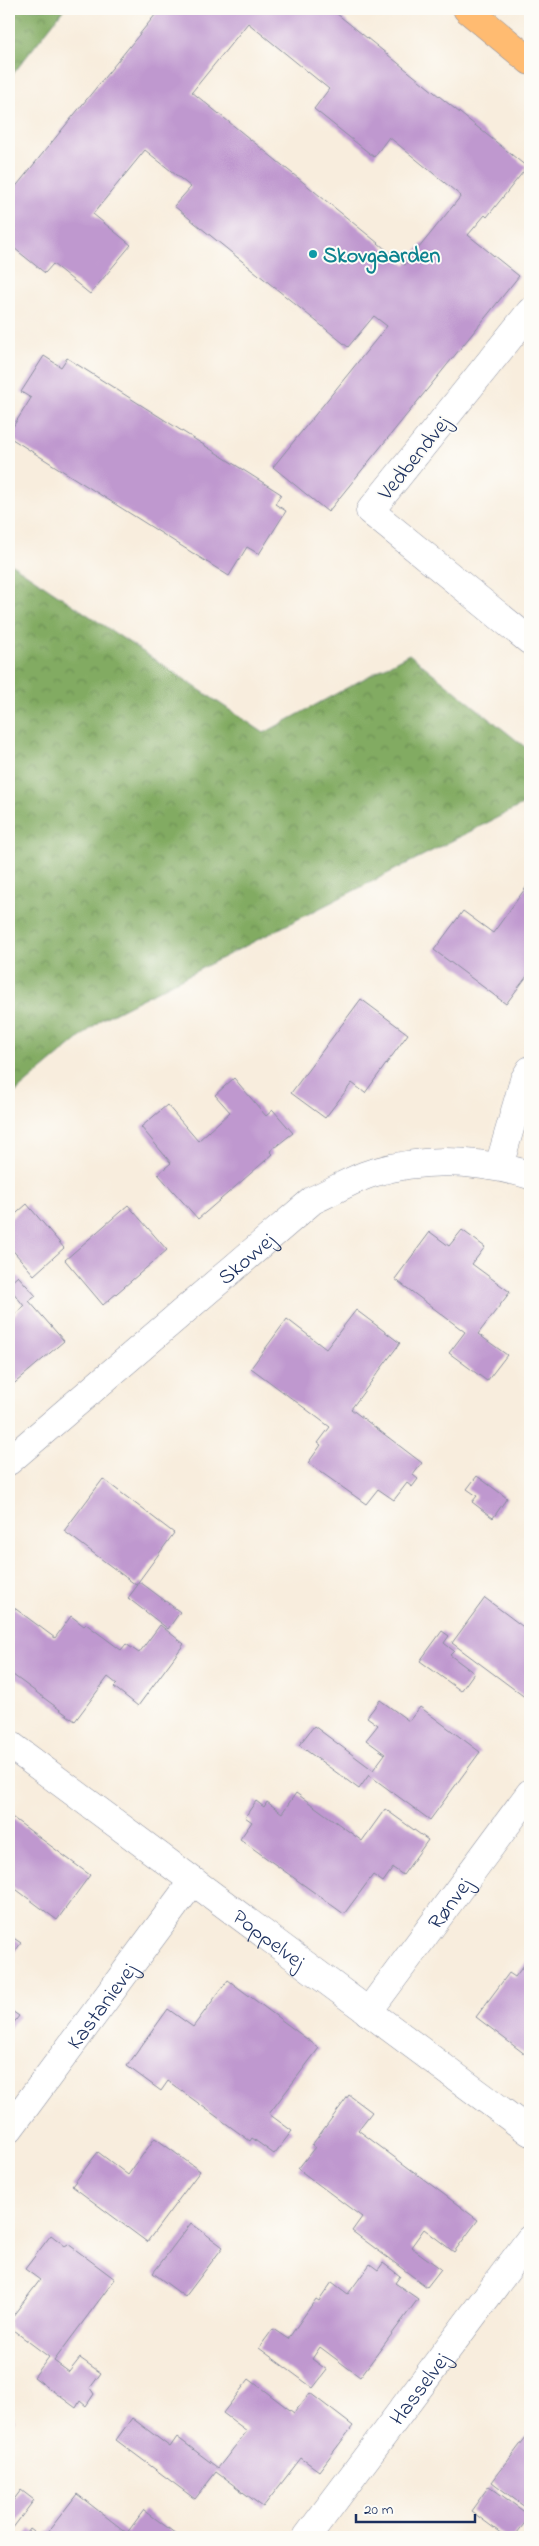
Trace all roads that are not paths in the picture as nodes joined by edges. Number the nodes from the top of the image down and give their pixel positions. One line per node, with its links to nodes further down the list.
1 (467, 9): 2 (main road)
2 (530, 61)
3 (530, 312): 4 (street, Vedbendvej)
4 (530, 641)
5 (530, 1070): 6 (street)
6 (499, 1166): 7 (street, Skovvej); 8 (street, Skovvej)
7 (530, 1175)
8 (9, 1461)
9 (9, 1744): 11 (street, Poppelvej)
10 (530, 1794): 12 (street, Rønvej)
11 (193, 1881): 12 (street, Poppelvej); 13 (street, Kastanievej)
12 (368, 2012): 14 (street, Poppelvej)
13 (9, 2129)
14 (530, 2132)
15 (530, 2239): 16 (street, Hasselvej)
16 (307, 2537)

